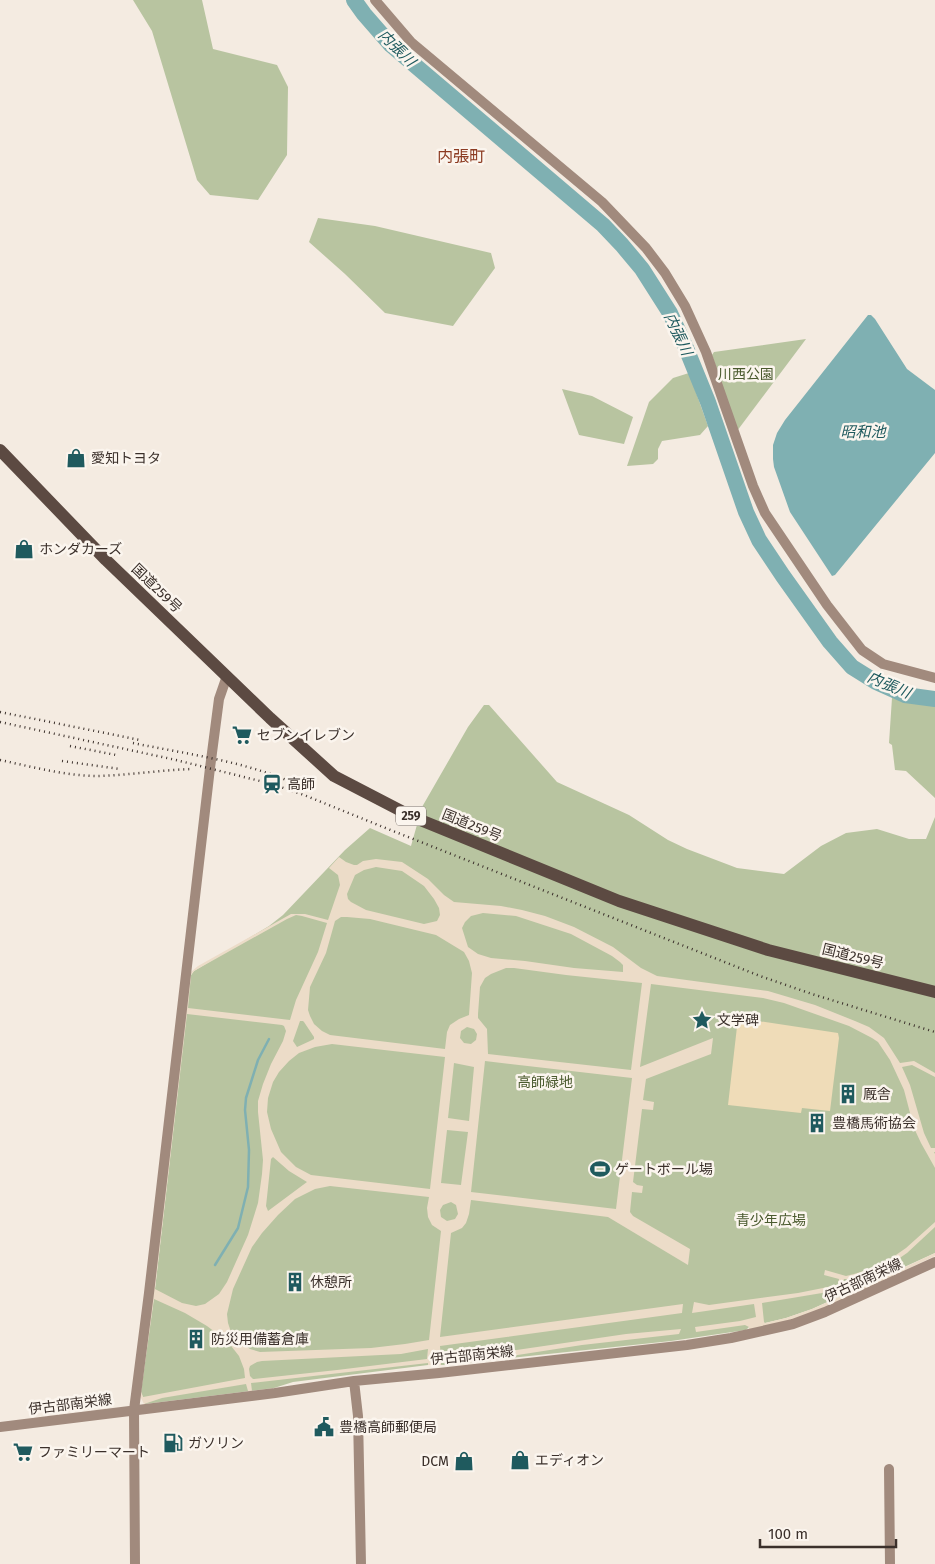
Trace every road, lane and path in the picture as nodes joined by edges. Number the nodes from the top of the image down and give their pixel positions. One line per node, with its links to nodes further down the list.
1 (375, 0): 4 (street)
2 (0, 450): 3 (highway, 国道259号 / 259)
3 (227, 676): 5 (highway, 国道259号 / 259); 8 (street)
4 (935, 678)
5 (935, 992)
6 (935, 1262): 7 (street, 伊古部南栄線)
7 (354, 1381): 8 (street, 伊古部南栄線); 12 (street)
8 (134, 1410): 9 (street, 伊古部南栄線); 11 (street)
9 (0, 1427)
10 (889, 1470): 13 (street)
11 (135, 1564)
12 (361, 1564)
13 (890, 1564)

